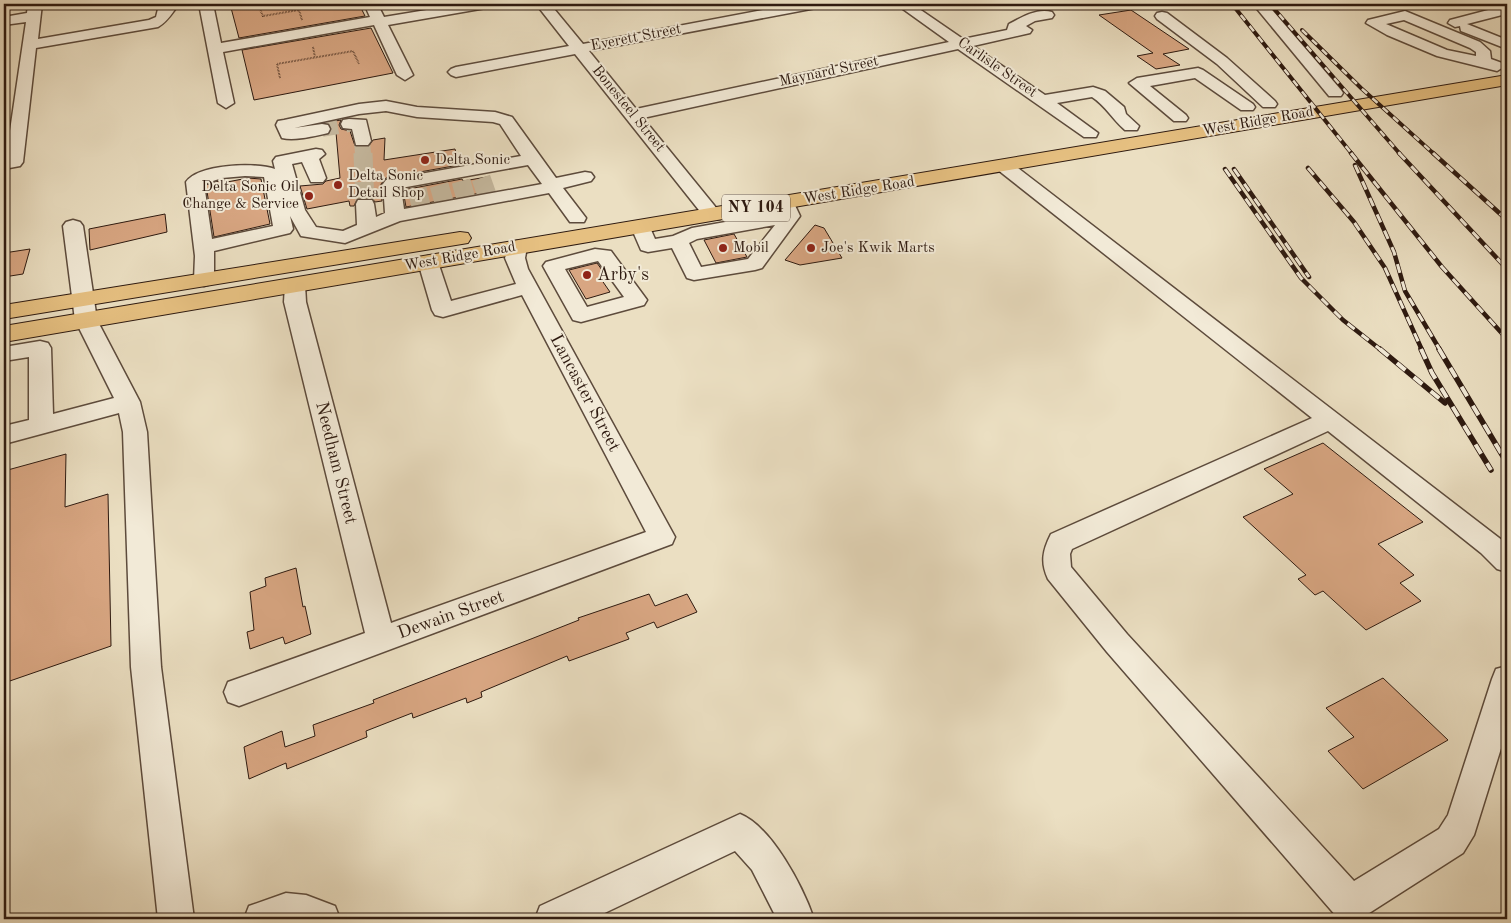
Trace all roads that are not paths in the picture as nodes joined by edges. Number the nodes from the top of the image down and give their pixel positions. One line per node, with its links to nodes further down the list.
1 (172, 4): 19 (street)
2 (206, 4): 23 (street)
3 (371, 4): 16 (street)
4 (486, 4): 16 (street)
5 (543, 4): 24 (street, Bonesteel Street)
6 (816, 4): 24 (street, Everett Street)
7 (903, 4): 20 (street, Carlisle Street)
8 (1260, 4): 30 (street)
9 (1496, 4): 18 (street)
10 (34, 10): 15 (street); 21 (street)
11 (1410, 10): 18 (street); 25 (street); 25 (street)
12 (140, 14): 19 (street)
13 (1047, 15): 20 (street, Maynard Street)
14 (1162, 16): 33 (street)
15 (4, 21)
16 (380, 21): 23 (street); 27 (street)
17 (92, 22): 19 (street)
18 (1455, 23): 22 (street)
19 (116, 25): 21 (street)
20 (962, 43): 31 (street, Carlisle Street); 35 (street, Maynard Street)
21 (30, 44): 28 (street)
22 (1507, 45)
23 (216, 49): 32 (street)
24 (580, 49): 26 (street, Everett Street); 35 (street, Bonesteel Street)
25 (1499, 67): 30 (highway, West Ridge Road / NY 104); 44 (highway, West Ridge Road / NY 104)
26 (456, 72)
27 (405, 75)
28 (23, 89): 29 (street); 43 (street)
29 (4, 92)
30 (1335, 93): 33 (highway, West Ridge Road / NY 104)
31 (1043, 100): 38 (street); 40 (street, Carlisle Street)
32 (226, 103)
33 (1269, 104): 34 (highway, West Ridge Road / NY 104)
34 (1247, 107): 36 (highway, West Ridge Road / NY 104); 36 (street)
35 (633, 115): 52 (street, Bonesteel Street)
36 (1180, 118): 38 (highway, West Ridge Road / NY 104)
37 (348, 124): 41 (street)
38 (1131, 126): 40 (highway, West Ridge Road / NY 104)
39 (322, 129): 42 (street)
40 (1090, 133): 52 (highway, West Ridge Road / NY 104)
41 (362, 141)
42 (532, 159): 47 (street); 48 (street)
43 (4, 164)
44 (1004, 166): 54 (highway, West Ridge Road / NY 104); 78 (street)
45 (585, 177): 48 (street)
46 (310, 180): 61 (street)
47 (483, 185): 48 (street); 49 (street); 49 (street)
48 (552, 186): 57 (street)
49 (463, 189): 50 (street); 50 (street)
50 (442, 192): 51 (street); 51 (street)
51 (419, 196): 56 (street); 56 (street)
52 (700, 199): 55 (street, Bonesteel Street); 57 (highway, West Ridge Road / NY 104)
53 (365, 204): 60 (street)
54 (788, 209): 55 (highway, West Ridge Road / NY 104); 62 (street); 62 (street)
55 (713, 215): 59 (highway, West Ridge Road / NY 104)
56 (395, 216): 60 (street)
57 (577, 218): 66 (highway, West Ridge Road / NY 104)
58 (73, 226): 73 (street)
59 (642, 227): 62 (street); 63 (highway, West Ridge Road / NY 104)
60 (367, 228): 61 (street)
61 (345, 236): 66 (street)
62 (678, 241)
63 (592, 245): 65 (highway, West Ridge Road / NY 104); 71 (street); 71 (street)
64 (204, 247): 64 (street); 68 (street)
65 (517, 247): 67 (highway, West Ridge Road / NY 104); 70 (street, Lancaster Street)
66 (346, 256): 68 (highway, West Ridge Road / NY 104)
67 (428, 262): 69 (highway, West Ridge Road / NY 104); 70 (street)
68 (204, 280): 73 (highway, West Ridge Road / NY 104)
69 (295, 285): 73 (highway, West Ridge Road / NY 104); 83 (street, Needham Street)
70 (528, 287): 72 (street, Lancaster Street)
71 (572, 299): 72 (street)
72 (539, 308): 81 (street, Lancaster Street)
73 (84, 310): 74 (highway, West Ridge Road / NY 104); 75 (highway, West Ridge Road / NY 104); 77 (street)
74 (4, 312)
75 (4, 334)
76 (4, 354): 79 (street)
77 (128, 402): 79 (street); 87 (street)
78 (1330, 420): 82 (street); 86 (street)
79 (42, 425): 80 (street)
80 (4, 436)
81 (662, 537): 83 (street, Dewain Street)
82 (1507, 561)
83 (381, 640): 85 (street, Dewain Street)
84 (1507, 680): 86 (street)
85 (239, 692)
86 (1356, 912)
87 (176, 919)
88 (262, 919): 89 (street)
89 (322, 919)
90 (553, 919): 91 (street)
91 (796, 919)

